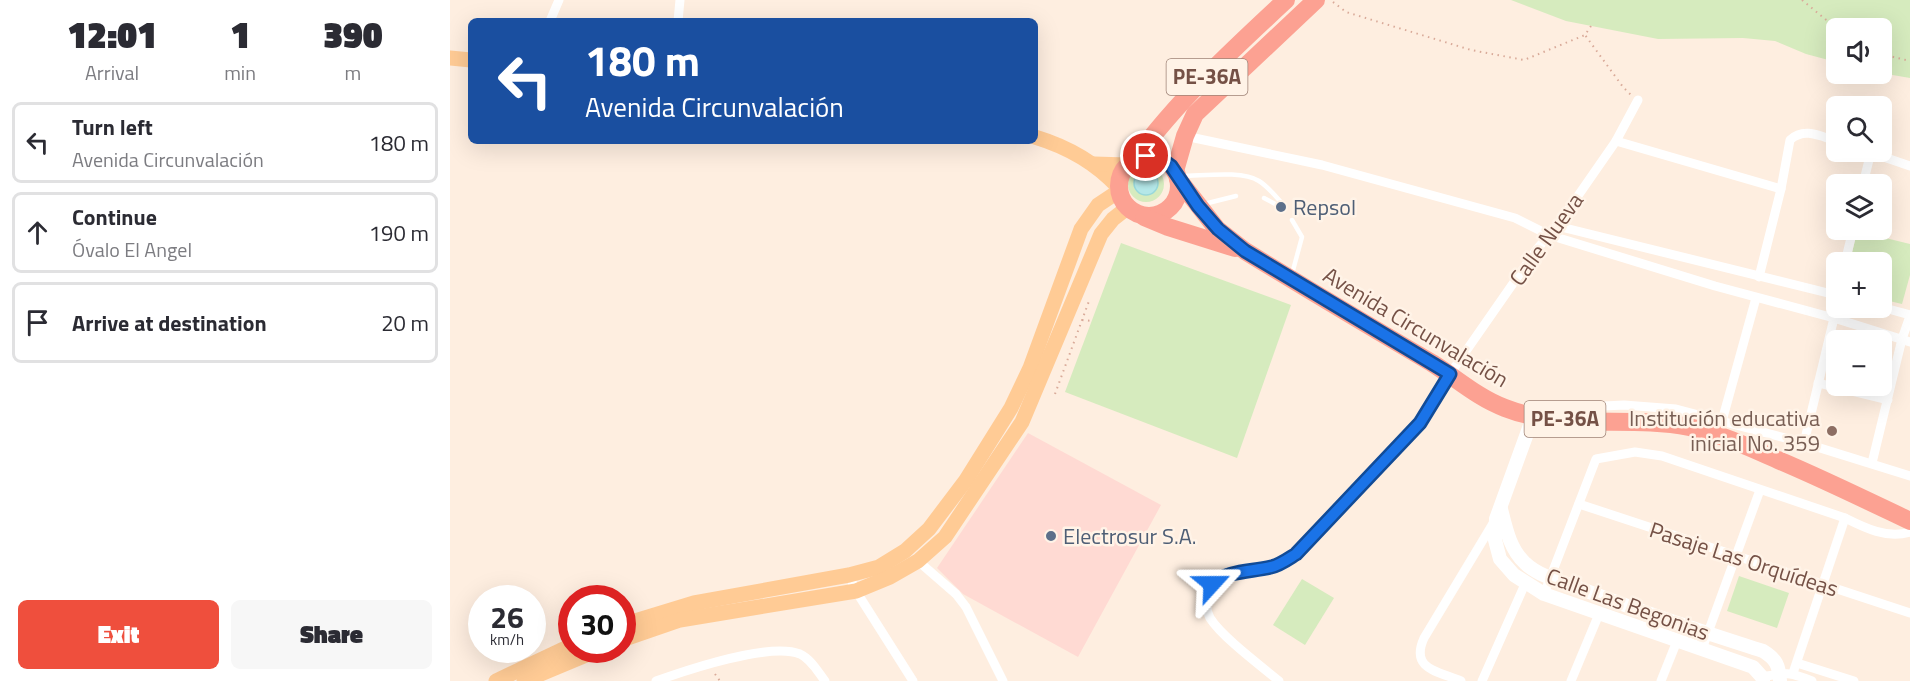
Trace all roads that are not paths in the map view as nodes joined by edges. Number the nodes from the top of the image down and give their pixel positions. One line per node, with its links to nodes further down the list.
1 (559, 0): 5 (street)
2 (680, 0): 6 (street)
3 (1286, 0): 15 (highway, PE-36A)
4 (1325, 1): 10 (highway, PE-36A)
5 (551, 18)
6 (678, 18)
7 (450, 58): 8 (main road)
8 (468, 60)
9 (1638, 100): 13 (street, Calle Nueva)
10 (1185, 136): 18 (highway, PE-36A); 26 (street)
11 (1038, 138): 16 (main road, Avenida Circunvalación)
12 (1826, 138): 19 (street)
13 (1616, 141): 19 (street); 25 (street, Calle Nueva)
14 (1892, 160): 17 (street)
15 (1130, 162): 16 (main road, Avenida Circunvalación); 18 (highway); 22 (highway)
16 (1094, 164): 22 (main road, Avenida Circunvalación)
17 (1910, 166)
18 (1177, 175): 21 (lane); 22 (highway); 23 (highway, Avenida Circunvalación / PE-36A)
19 (1781, 189): 28 (street)
20 (1236, 196): 23 (lane)
21 (1264, 198)
22 (1126, 201): 27 (highway, Avenida Circunvalación / PE-36A); 47 (main road); 50 (main road)
23 (1198, 206): 27 (highway, Avenida Circunvalación / PE-36A)
24 (1293, 218): 29 (lane)
25 (1557, 226): 26 (street, Calle Nueva); 28 (street)
26 (1549, 235): 31 (street); 37 (street, Calle Nueva)
27 (1245, 251): 29 (highway, Avenida Circunvalación / PE-36A)
28 (1759, 277): 30 (street)
29 (1290, 279): 37 (highway, Avenida Circunvalación / PE-36A)
30 (1826, 293)
31 (1756, 298): 33 (street); 41 (street)
32 (1892, 311): 34 (street)
33 (1826, 316)
34 (1910, 316): 36 (street)
35 (1834, 318): 36 (street); 38 (street)
36 (1906, 340): 39 (street)
37 (1450, 374): 40 (highway, Avenida Circunvalación / PE-36A); 79 (street, Calle Nueva)
38 (1818, 383): 39 (street); 42 (street)
39 (1888, 400): 43 (street)
40 (1533, 417): 41 (street); 48 (street, Calle Las Begonias); 51 (highway, Avenida Circunvalación / PE-36A)
41 (1722, 421): 42 (street)
42 (1804, 443): 43 (street)
43 (1872, 463): 44 (street)
44 (1910, 476)
45 (1760, 490): 46 (street); 49 (street); 53 (street)
46 (1579, 504): 53 (street, Pasaje Las Orquídeas); 56 (street)
47 (947, 505): 50 (main road); 55 (main road)
48 (1498, 513): 56 (street, Calle Las Begonias); 57 (street, Calle Las Begonias); 80 (street)
49 (1845, 518): 52 (street); 58 (street)
50 (956, 520): 54 (main road)
51 (1910, 521)
52 (1910, 531)
53 (1736, 556): 58 (street, Pasaje Las Orquídeas); 64 (street)
54 (918, 561): 59 (main road); 78 (street)
55 (849, 575): 59 (street); 63 (main road)
56 (1551, 578): 60 (street); 64 (street, Calle Las Begonias)
57 (1525, 584): 60 (street, Calle Las Begonias); 81 (street)
58 (1822, 584): 61 (street, Pasaje Las Orquídeas); 70 (street)
59 (856, 591): 65 (main road); 77 (street)
60 (1544, 594): 62 (street, Calle Las Begonias)
61 (1910, 613)
62 (1599, 614): 66 (street, Calle Las Begonias); 82 (street)
63 (636, 621)
64 (1708, 633): 67 (street); 71 (street, Calle Las Begonias)
65 (636, 635)
66 (1677, 641): 67 (street, Calle Las Begonias); 83 (street)
67 (1702, 649): 72 (street, Calle Las Begonias)
68 (558, 652): 73 (main road)
69 (567, 663): 74 (main road)
70 (1797, 663): 71 (street); 85 (street)
71 (1784, 676): 72 (street, Calle Las Begonias); 84 (street, Calle Las Begonias)
72 (1762, 679)
73 (496, 681)
74 (524, 681)
75 (656, 681): 76 (street)
76 (825, 681)
77 (913, 681)
78 (1003, 681)
79 (1280, 681)
80 (1461, 681)
81 (1482, 681)
82 (1570, 681)
83 (1661, 681)
84 (1812, 681)
85 (1854, 681)

